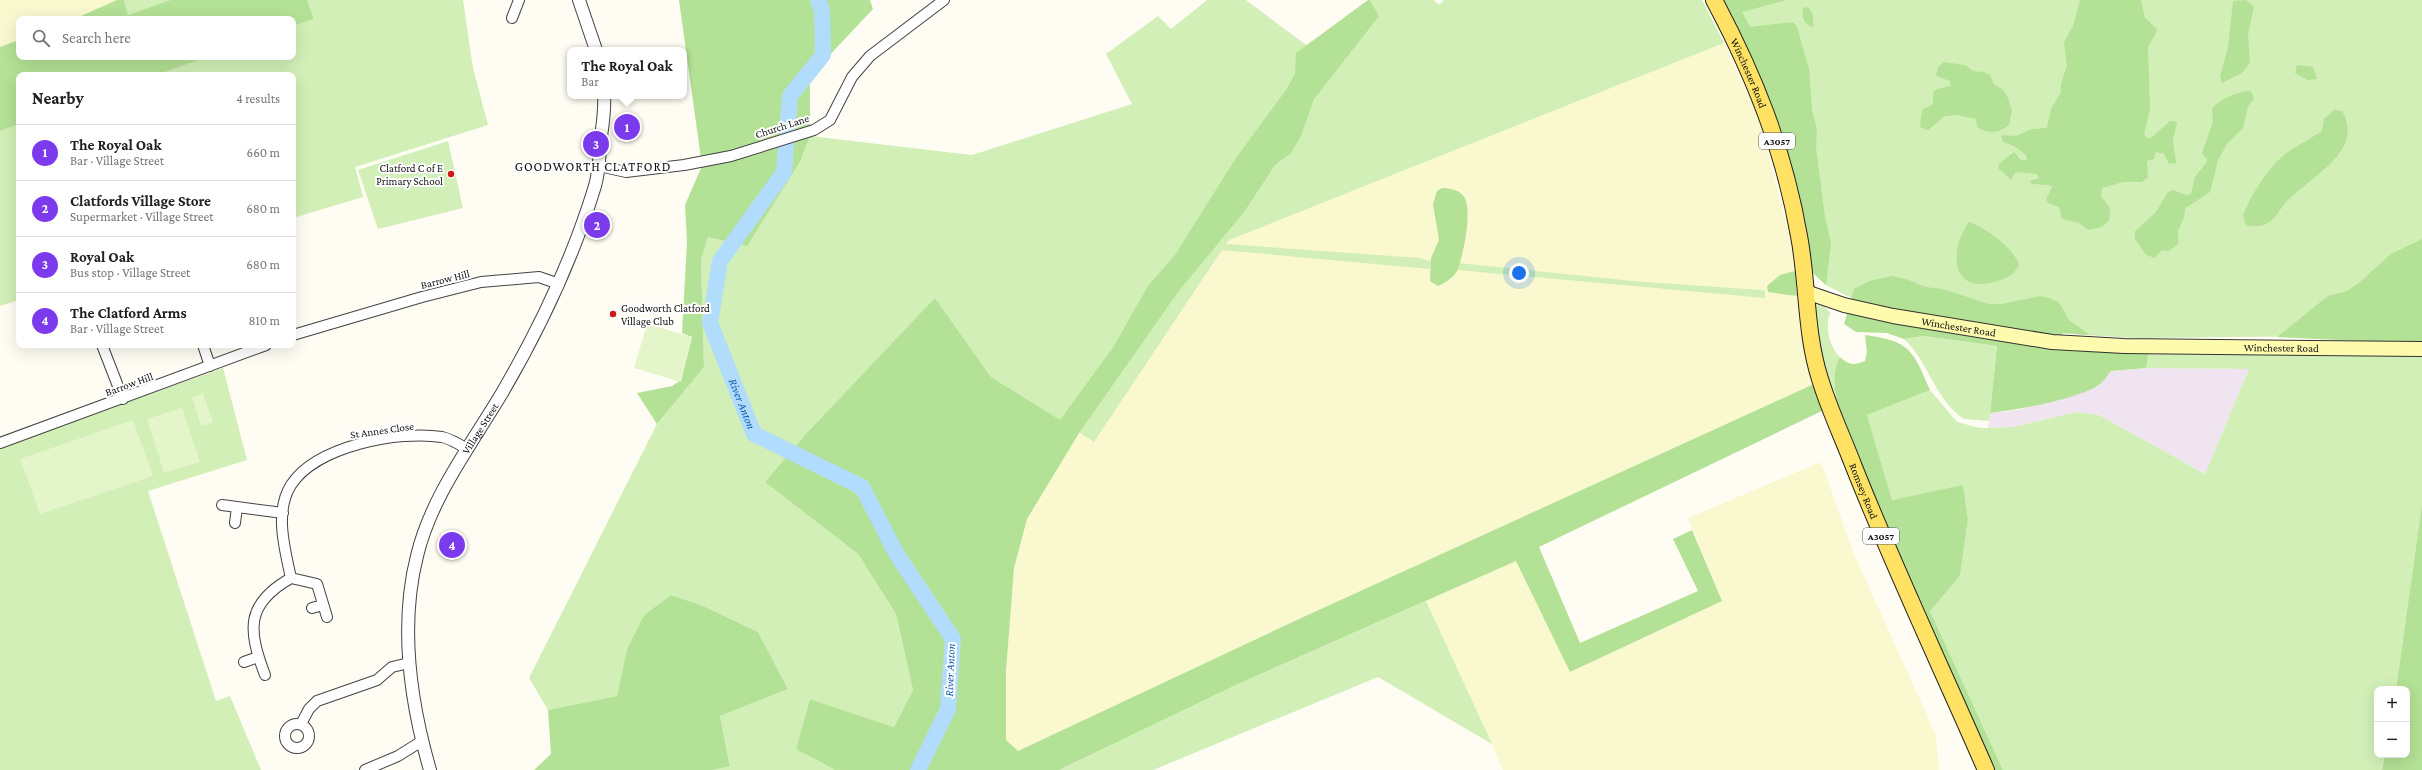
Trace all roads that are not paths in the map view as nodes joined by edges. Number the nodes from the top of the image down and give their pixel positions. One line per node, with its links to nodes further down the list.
1 (519, 0): 5 (street)
2 (579, 0): 6 (street)
3 (944, 0): 8 (street, Church Lane)
4 (1714, 0): 10 (main road, Winchester Road / A3057)
5 (512, 18)
6 (595, 47)
7 (604, 99): 8 (street, Village Street)
8 (599, 166): 9 (street, Village Street)
9 (559, 284): 11 (street, Barrow Hill); 19 (street, Village Street)
10 (1806, 292): 15 (main road, Winchester Road); 36 (main road, Romsey Road / A3057)
11 (296, 334)
12 (103, 348): 17 (street)
13 (204, 348): 16 (street)
14 (258, 348): 16 (street, Barrow Hill)
15 (2422, 349)
16 (210, 366): 17 (street, Barrow Hill)
17 (123, 399): 18 (street, Barrow Hill)
18 (0, 443)
19 (467, 449): 22 (street, St Annes Close); 30 (street, Village Street)
20 (222, 505): 21 (street)
21 (237, 507): 22 (street); 23 (street)
22 (283, 513): 24 (street, St Annes Close)
23 (235, 523)
24 (291, 578): 25 (street); 28 (street)
25 (323, 605): 26 (street); 27 (street)
26 (312, 608)
27 (327, 616)
28 (258, 657): 29 (street); 31 (street)
29 (244, 662)
30 (409, 663): 32 (street); 33 (street, Village Street)
31 (265, 675)
32 (301, 724)
33 (422, 741): 34 (street); 35 (street, Village Street)
34 (365, 770)
35 (430, 770)
36 (1986, 770)

